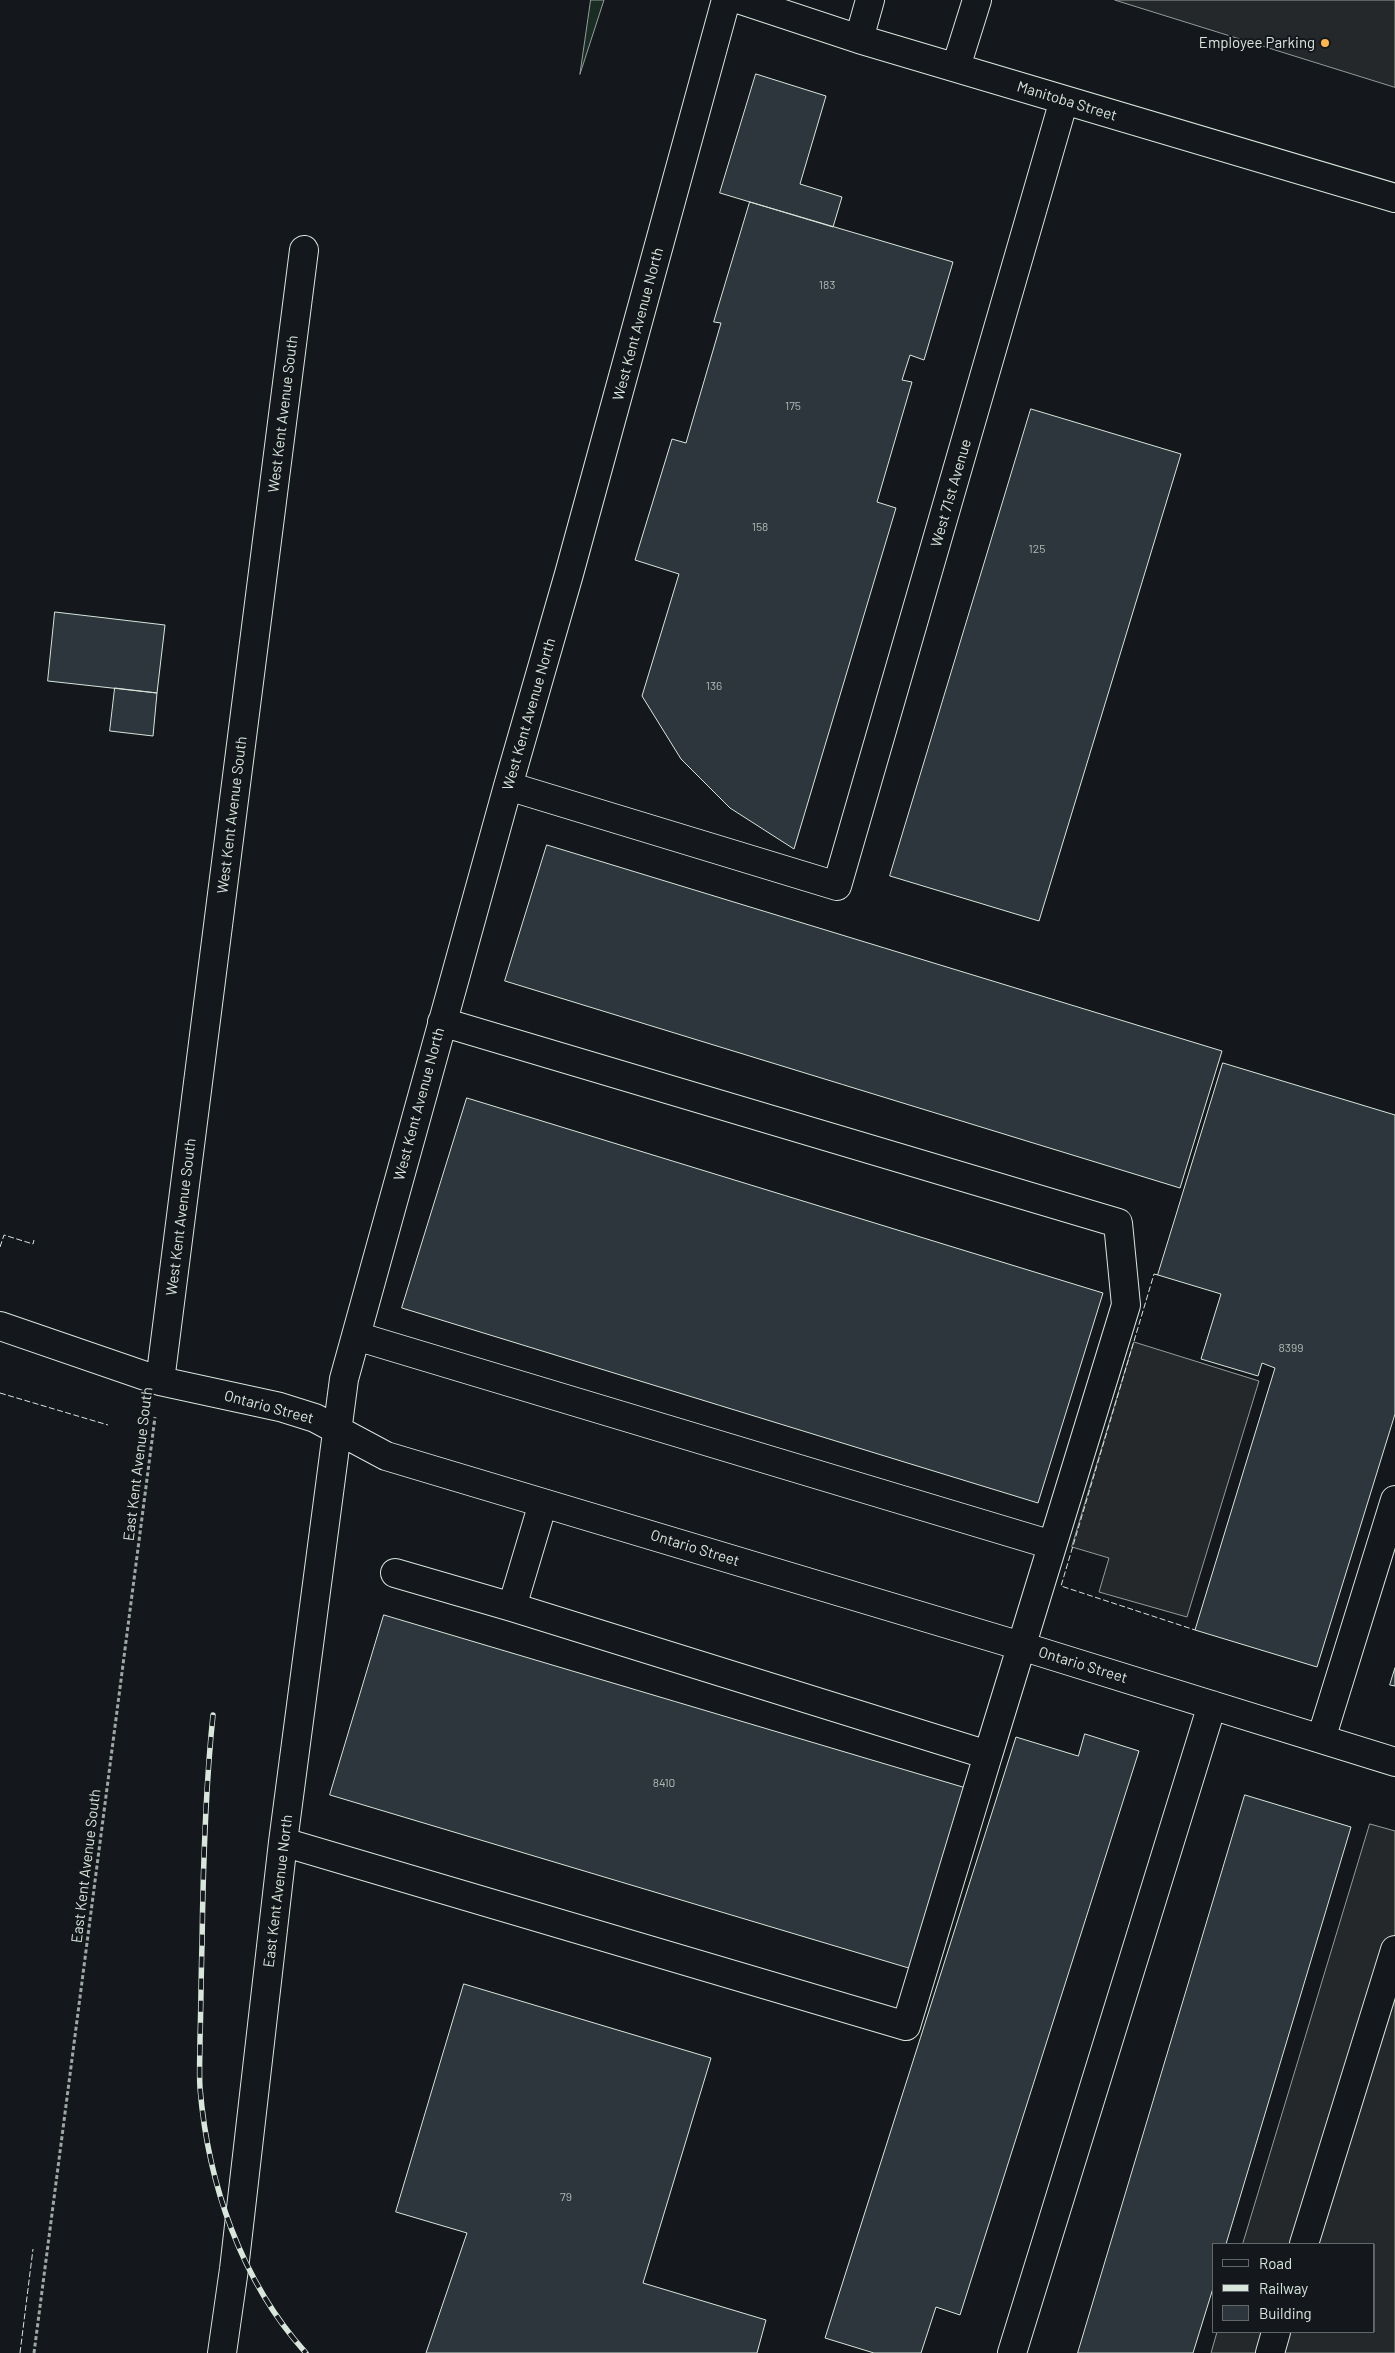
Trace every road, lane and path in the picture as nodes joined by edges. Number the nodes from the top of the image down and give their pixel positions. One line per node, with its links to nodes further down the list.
1 (726, 0): 10 (street, West Kent Avenue North)
2 (741, 0): 5 (street, Manitoba Street)
3 (870, 0): 5 (street)
4 (977, 0): 6 (street)
5 (859, 39): 6 (street, Manitoba Street)
6 (956, 67): 7 (street, Manitoba Street)
7 (1064, 100): 8 (street, Manitoba Street); 10 (street, West 71st Avenue)
8 (1395, 198)
9 (304, 250): 14 (street, West Kent Avenue South)
10 (508, 786): 11 (street, West Kent Avenue North)
11 (442, 1022): 13 (street, West Kent Avenue North); 18 (street)
12 (0, 1326): 14 (street, Ontario Street)
13 (356, 1336): 15 (street, West Kent Avenue North); 18 (street)
14 (160, 1381): 15 (street, Ontario Street); 30 (path, East Kent Avenue South)
15 (338, 1429): 17 (street, Ontario Street); 26 (street, East Kent Avenue North)
16 (1395, 1500): 23 (street)
17 (543, 1503): 20 (street); 21 (street, Ontario Street)
18 (1052, 1545): 21 (street)
19 (395, 1573): 20 (street)
20 (512, 1607): 24 (street)
21 (1021, 1646): 22 (street, Ontario Street); 24 (street)
22 (1212, 1705): 23 (street, Ontario Street); 32 (street)
23 (1321, 1739): 25 (street, Ontario Street)
24 (988, 1755): 26 (street)
25 (1395, 1762)
26 (283, 1842): 31 (street, East Kent Avenue North)
27 (1395, 1950): 28 (street)
28 (1304, 2243)
29 (1276, 2333): 33 (street)
30 (34, 2353)
31 (222, 2353)
32 (1012, 2353)
33 (1270, 2353)

